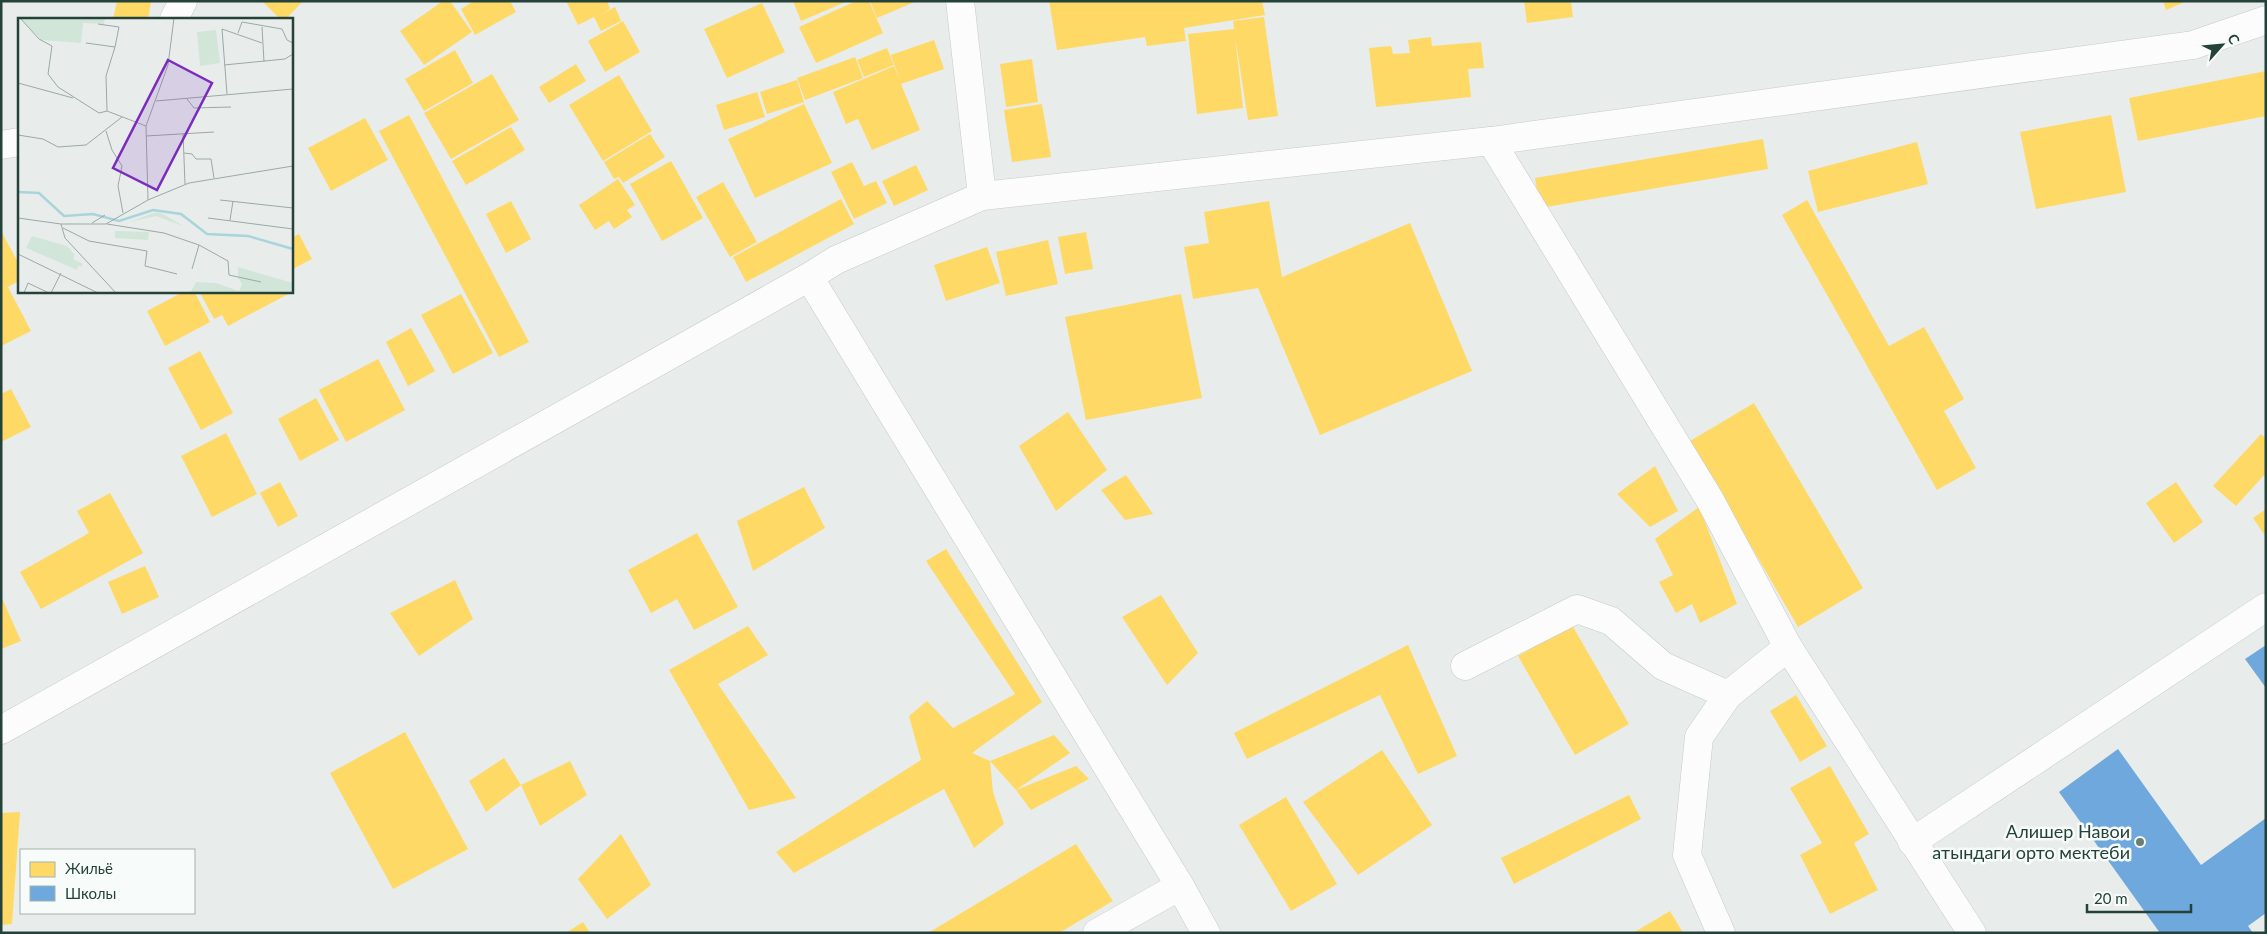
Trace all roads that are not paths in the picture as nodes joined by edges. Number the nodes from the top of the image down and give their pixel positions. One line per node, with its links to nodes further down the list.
1 (183, 1): 3 (street)
2 (960, 1): 8 (street)
3 (174, 18)
4 (2266, 20): 5 (street)
5 (1491, 141): 8 (street); 11 (street)
6 (18, 142): 7 (street)
7 (1, 145)
8 (982, 196): 9 (street)
9 (808, 277): 14 (street); 16 (street)
10 (2266, 607): 15 (street)
11 (1788, 647): 13 (street); 15 (street)
12 (1466, 666): 13 (street)
13 (1728, 695): 19 (street)
14 (1, 730)
15 (1912, 842): 20 (street)
16 (1180, 886): 17 (street); 18 (street)
17 (1097, 933)
18 (1206, 933)
19 (1721, 933)
20 (1972, 933)

